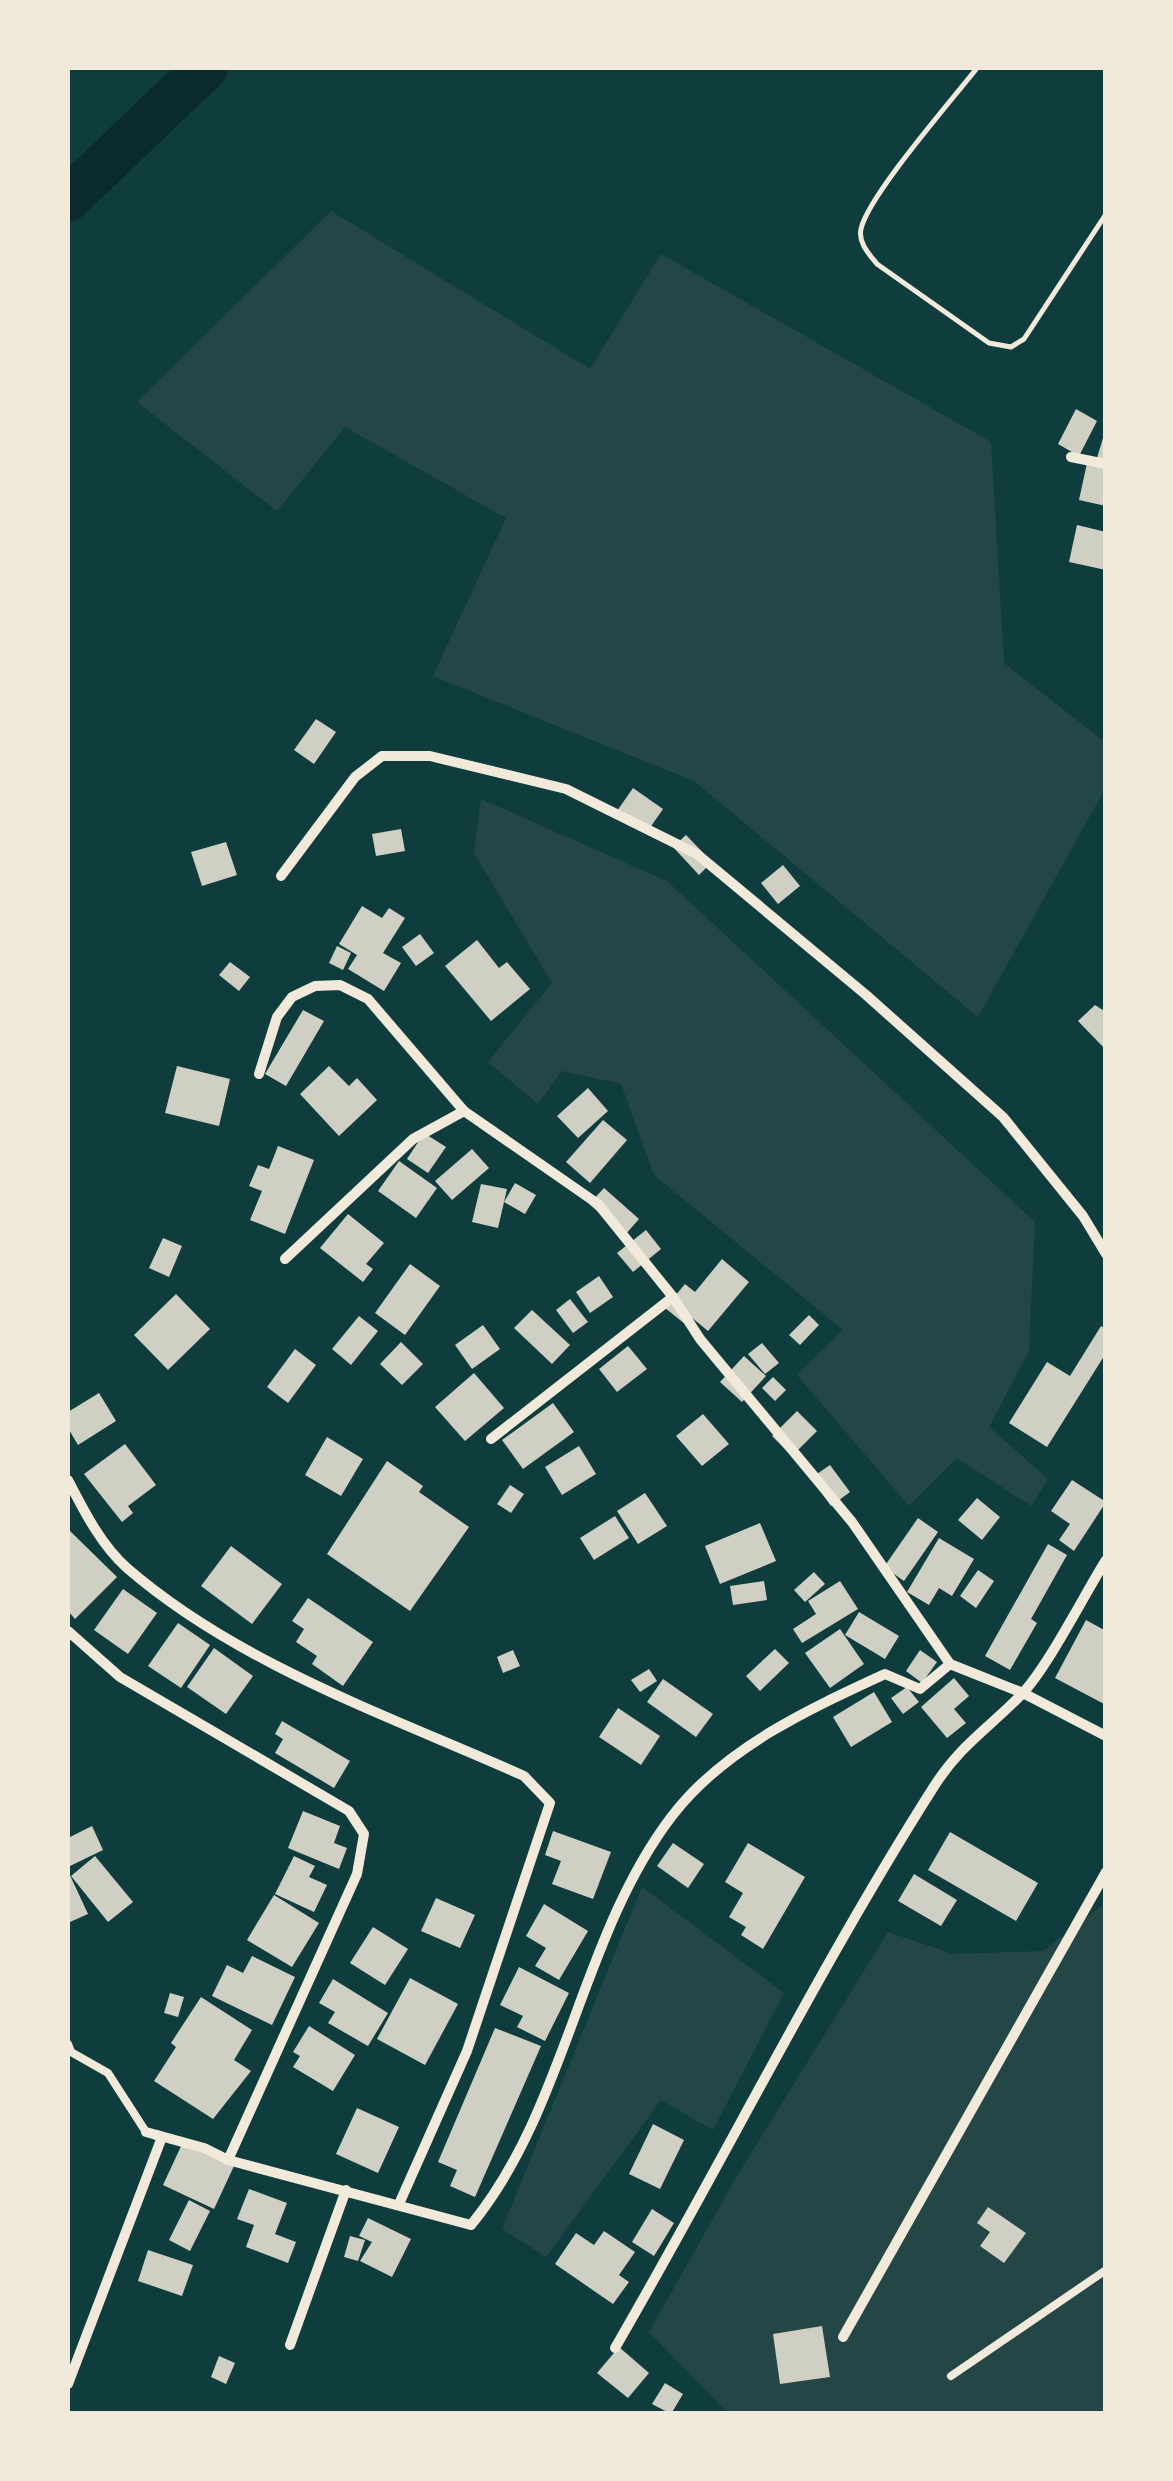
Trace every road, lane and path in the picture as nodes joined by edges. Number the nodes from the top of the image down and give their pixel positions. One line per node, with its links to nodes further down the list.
1 (977, 68): 2 (path)
2 (1106, 214)
3 (1071, 457): 4 (street)
4 (1106, 464)
5 (281, 876): 8 (street)
6 (260, 1074): 7 (street)
7 (464, 1111): 9 (street); 10 (street)
8 (1106, 1254)
9 (285, 1259)
10 (673, 1297): 11 (street); 15 (street)
11 (491, 1438)
12 (68, 1480): 23 (street)
13 (1106, 1560): 16 (street)
14 (68, 1631): 21 (street)
15 (950, 1664): 16 (street); 23 (street)
16 (1023, 1694): 17 (street); 27 (street)
17 (1106, 1736)
18 (1106, 1872): 25 (street)
19 (68, 2044): 20 (lane)
20 (146, 2132): 21 (street); 29 (street)
21 (228, 2160): 22 (street)
22 (346, 2190): 23 (street); 26 (street)
23 (399, 2204)
24 (1106, 2270): 28 (lane)
25 (844, 2337)
26 (290, 2345)
27 (616, 2348)
28 (950, 2376)
29 (68, 2384)

